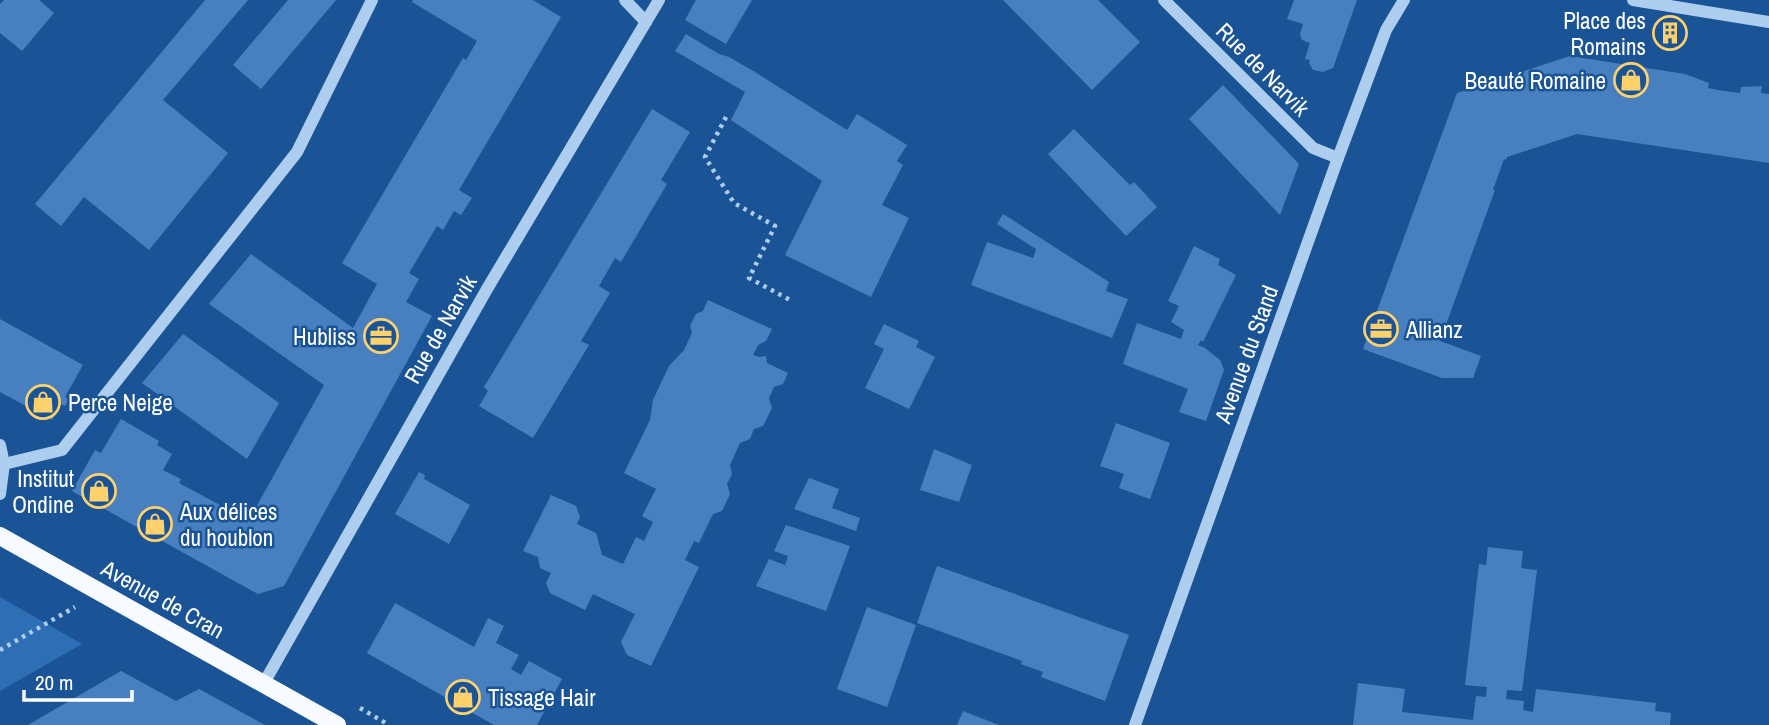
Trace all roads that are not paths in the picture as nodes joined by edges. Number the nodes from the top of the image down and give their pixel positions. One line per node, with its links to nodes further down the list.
1 (372, 0): 11 (street)
2 (625, 0): 7 (street)
3 (659, 0): 7 (street, Rue de Narvik)
4 (1164, 0): 9 (street, Rue de Narvik)
5 (1404, 0): 9 (street, Avenue du Stand)
6 (1633, 0): 8 (street)
7 (646, 22): 14 (street, Rue de Narvik)
8 (1769, 22)
9 (1338, 158): 16 (street, Avenue du Stand)
10 (0, 445): 11 (street)
11 (4, 464): 12 (street)
12 (0, 494)
13 (0, 536): 14 (main road, Avenue de Cran)
14 (264, 683): 15 (main road, Avenue de Cran)
15 (337, 725)
16 (1135, 725)

